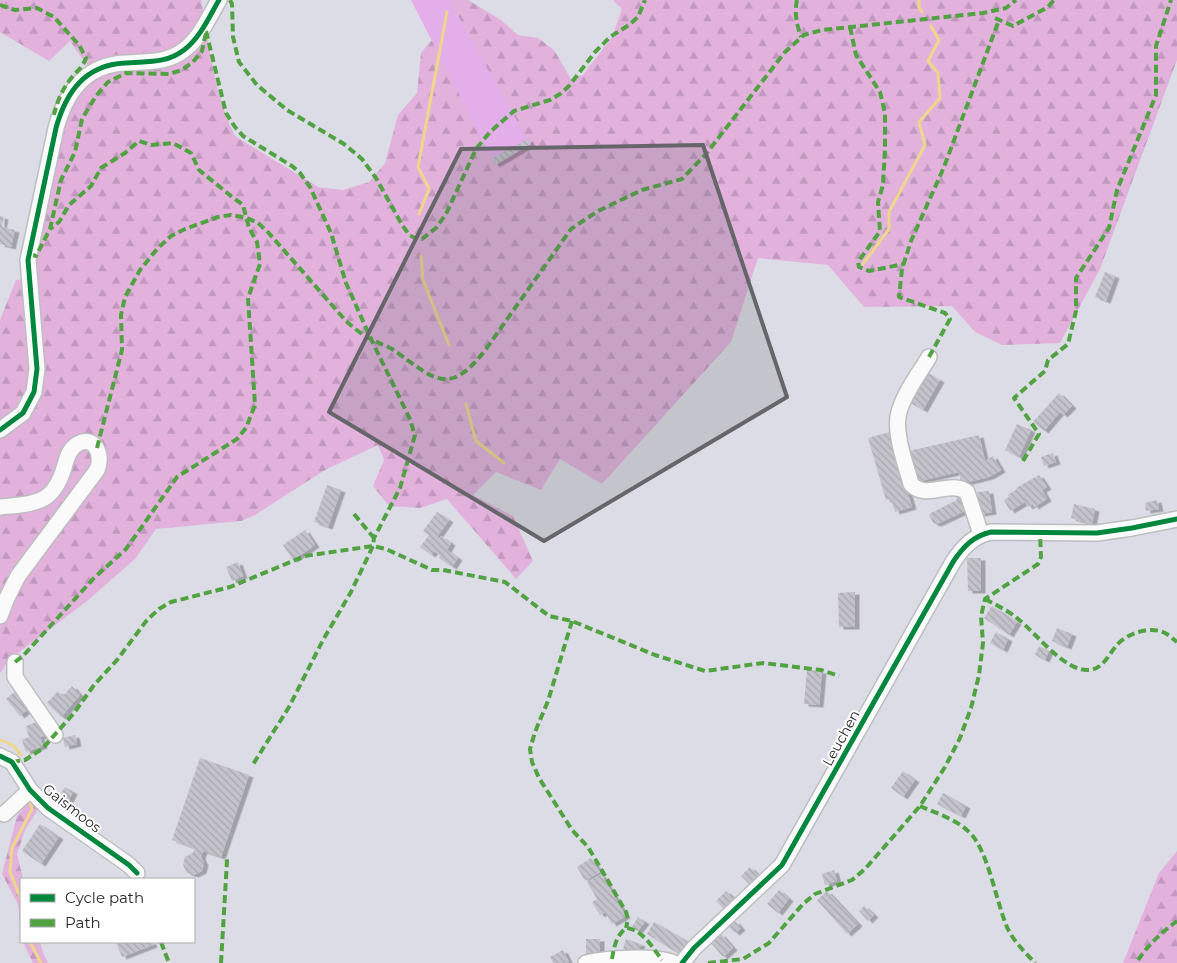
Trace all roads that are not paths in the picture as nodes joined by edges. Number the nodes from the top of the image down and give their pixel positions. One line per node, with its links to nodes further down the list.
1 (219, 0): 3 (street)
2 (929, 357): 6 (street)
3 (0, 430)
4 (0, 507): 7 (street)
5 (1177, 518): 6 (street)
6 (981, 534): 16 (street, Leuchen)
7 (0, 616)
8 (14, 662): 9 (street)
9 (55, 735)
10 (0, 756): 11 (street, Gaismoos)
11 (30, 790): 12 (street); 13 (street, Gaismoos)
12 (4, 814)
13 (137, 873)
14 (586, 963): 15 (street)
15 (674, 963)
16 (682, 963)

